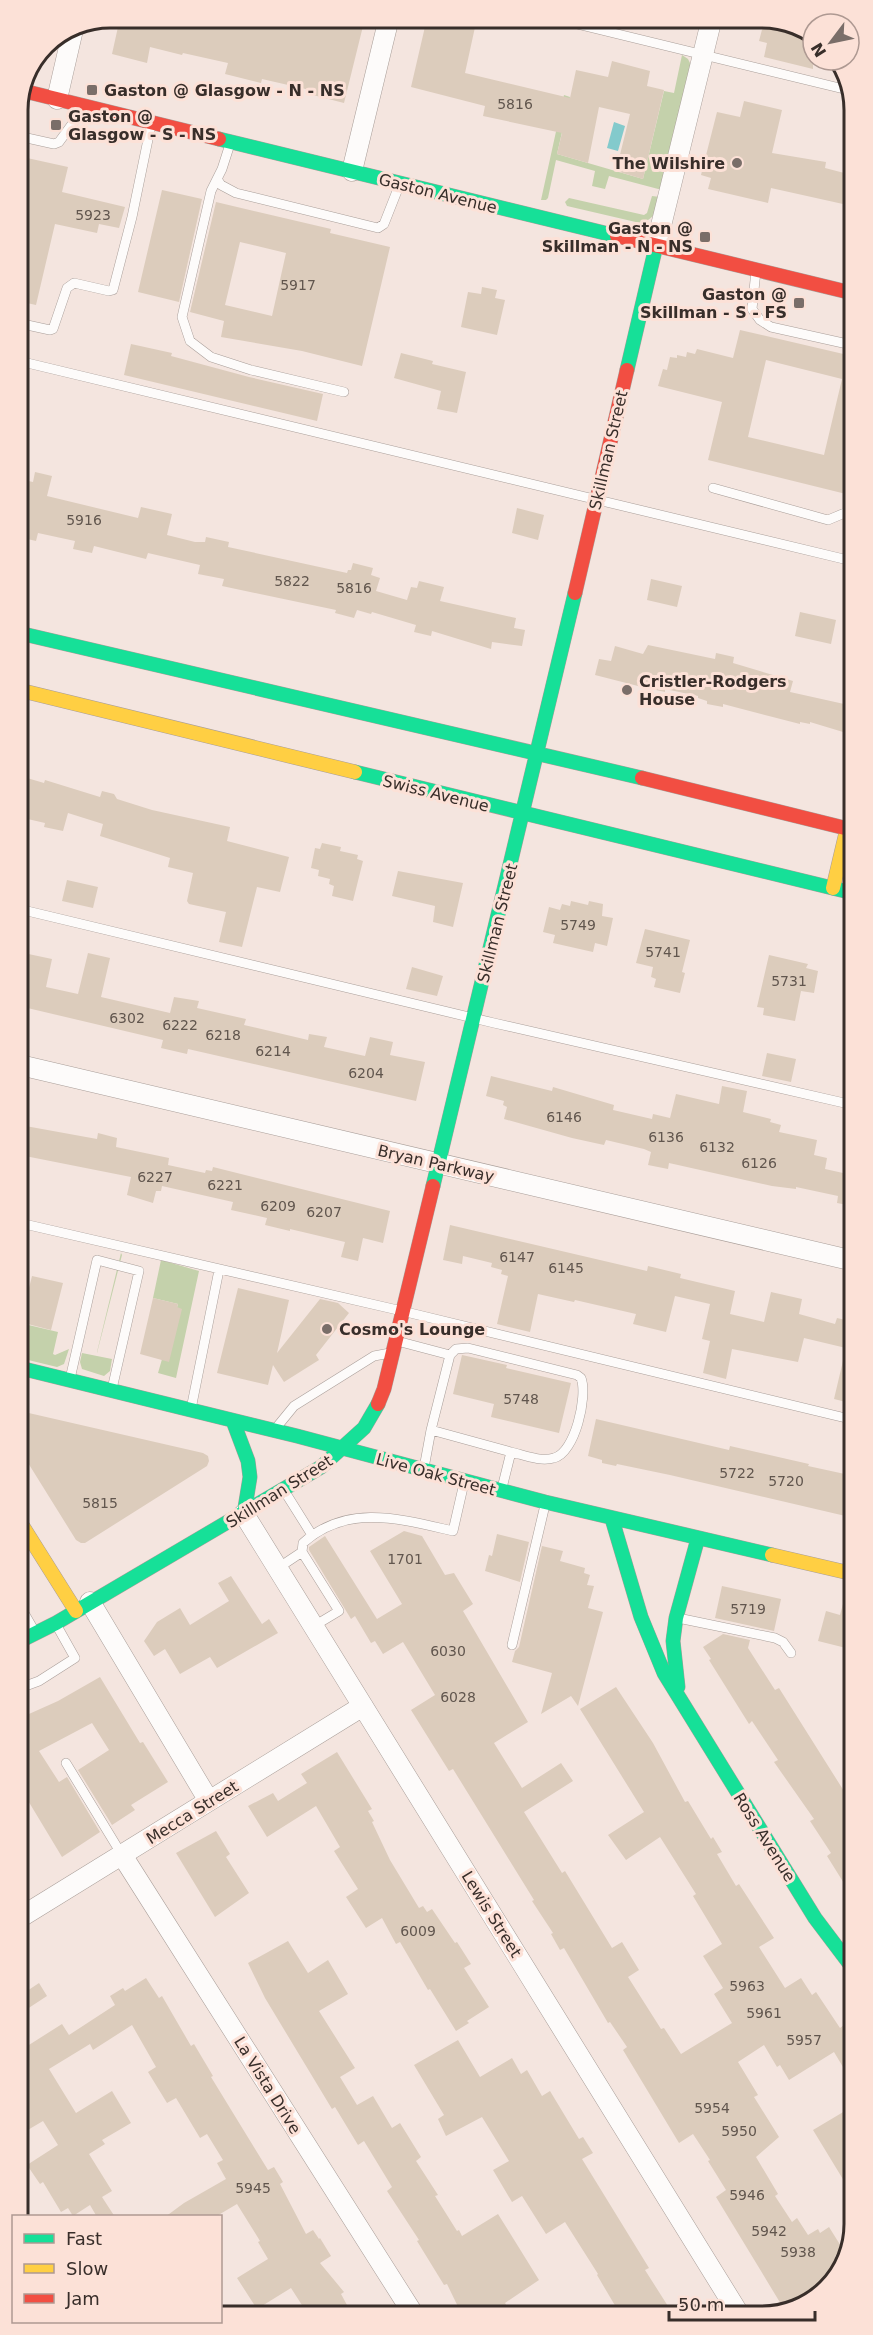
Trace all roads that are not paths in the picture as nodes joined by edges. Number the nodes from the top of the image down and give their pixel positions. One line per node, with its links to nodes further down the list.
1 (386, 28): 13 (street)
2 (596, 29): 5 (lane)
3 (709, 29): 5 (street, Skillman Street)
4 (71, 39): 8 (street)
5 (703, 55): 6 (lane); 16 (street, Skillman Street)
6 (842, 89)
7 (31, 93): 8 (street, Gaston Avenue)
8 (57, 99): 9 (street, Gaston Avenue)
9 (85, 105): 10 (street, Gaston Avenue); 11 (lane)
10 (151, 122): 12 (street, Gaston Avenue); 19 (lane)
11 (29, 138)
12 (231, 142): 13 (street, Gaston Avenue); 14 (lane)
13 (352, 171): 15 (street, Gaston Avenue)
14 (217, 179): 15 (lane); 22 (lane)
15 (400, 183): 16 (street, Gaston Avenue)
16 (656, 246): 17 (street, Gaston Avenue); 24 (street, Skillman Street)
17 (756, 270): 18 (street, Gaston Avenue); 20 (lane)
18 (844, 291)
19 (29, 325)
20 (844, 343)
21 (29, 363): 24 (lane)
22 (344, 392)
23 (712, 488): 25 (lane)
24 (597, 500): 26 (lane); 29 (street, Skillman Street)
25 (844, 513)
26 (844, 559)
27 (29, 635): 29 (street)
28 (29, 692): 30 (street, Swiss Avenue)
29 (537, 753): 30 (street, Skillman Street); 31 (street)
30 (523, 814): 33 (street, Swiss Avenue); 36 (street, Skillman Street)
31 (844, 829)
32 (844, 850): 33 (street)
33 (833, 888): 34 (street, Swiss Avenue)
34 (844, 891)
35 (29, 911): 36 (lane)
36 (473, 1018): 38 (lane); 39 (street, Skillman Street)
37 (29, 1067): 39 (street, Bryan Parkway)
38 (844, 1103)
39 (437, 1164): 41 (street, Bryan Parkway); 43 (street, Skillman Street)
40 (28, 1225): 42 (lane)
41 (844, 1259)
42 (219, 1270): 43 (lane); 49 (lane)
43 (402, 1311): 44 (street, Skillman Street); 50 (lane)
44 (393, 1347): 45 (lane); 53 (lane); 54 (street, Skillman Street)
45 (450, 1354): 52 (lane); 55 (lane)
46 (28, 1370): 47 (street, Live Oak Street)
47 (69, 1381): 48 (street, Live Oak Street); 48 (lane)
48 (111, 1391): 49 (street, Live Oak Street)
49 (191, 1411): 51 (street, Live Oak Street)
50 (844, 1418)
51 (233, 1421): 53 (street, Live Oak Street); 61 (street)
52 (431, 1430): 55 (lane); 56 (lane)
53 (273, 1431): 54 (street, Live Oak Street)
54 (343, 1449): 56 (street, Live Oak Street); 58 (street, Skillman Street)
55 (511, 1452): 59 (lane)
56 (423, 1470): 57 (street, Live Oak Street)
57 (464, 1481): 59 (street, Live Oak Street); 64 (lane)
58 (284, 1490): 61 (street, Skillman Street); 64 (lane)
59 (501, 1491): 60 (street, Live Oak Street)
60 (545, 1502): 62 (street, Live Oak Street); 76 (lane)
61 (244, 1514): 67 (street, Lewis Street); 69 (street, Skillman Street)
62 (612, 1519): 65 (street, Live Oak Street); 79 (street, Ross Avenue)
63 (28, 1533): 69 (street)
64 (312, 1535): 66 (lane)
65 (698, 1538): 68 (street, Live Oak Street); 70 (street, Ross Avenue)
66 (302, 1552): 67 (lane); 73 (lane)
67 (278, 1568): 73 (street, Lewis Street)
68 (844, 1572)
69 (83, 1607): 72 (street, Skillman Street); 82 (street)
70 (676, 1618): 77 (lane); 79 (street, Ross Avenue)
71 (28, 1620): 74 (lane)
72 (56, 1623): 74 (street, Skillman Street); 78 (lane)
73 (314, 1626): 80 (street, Lewis Street)
74 (36, 1634): 75 (street, Skillman Street)
75 (28, 1637)
76 (512, 1645)
77 (791, 1653)
78 (28, 1685)
79 (680, 1700): 85 (street, Ross Avenue)
80 (363, 1706): 82 (street, Mecca Street); 87 (street, Lewis Street)
81 (66, 1763): 83 (lane)
82 (209, 1801): 83 (street, Mecca Street)
83 (122, 1855): 84 (street, Mecca Street); 86 (street, La Vista Drive)
84 (28, 1913)
85 (844, 1956)
86 (408, 2306)
87 (735, 2306)

